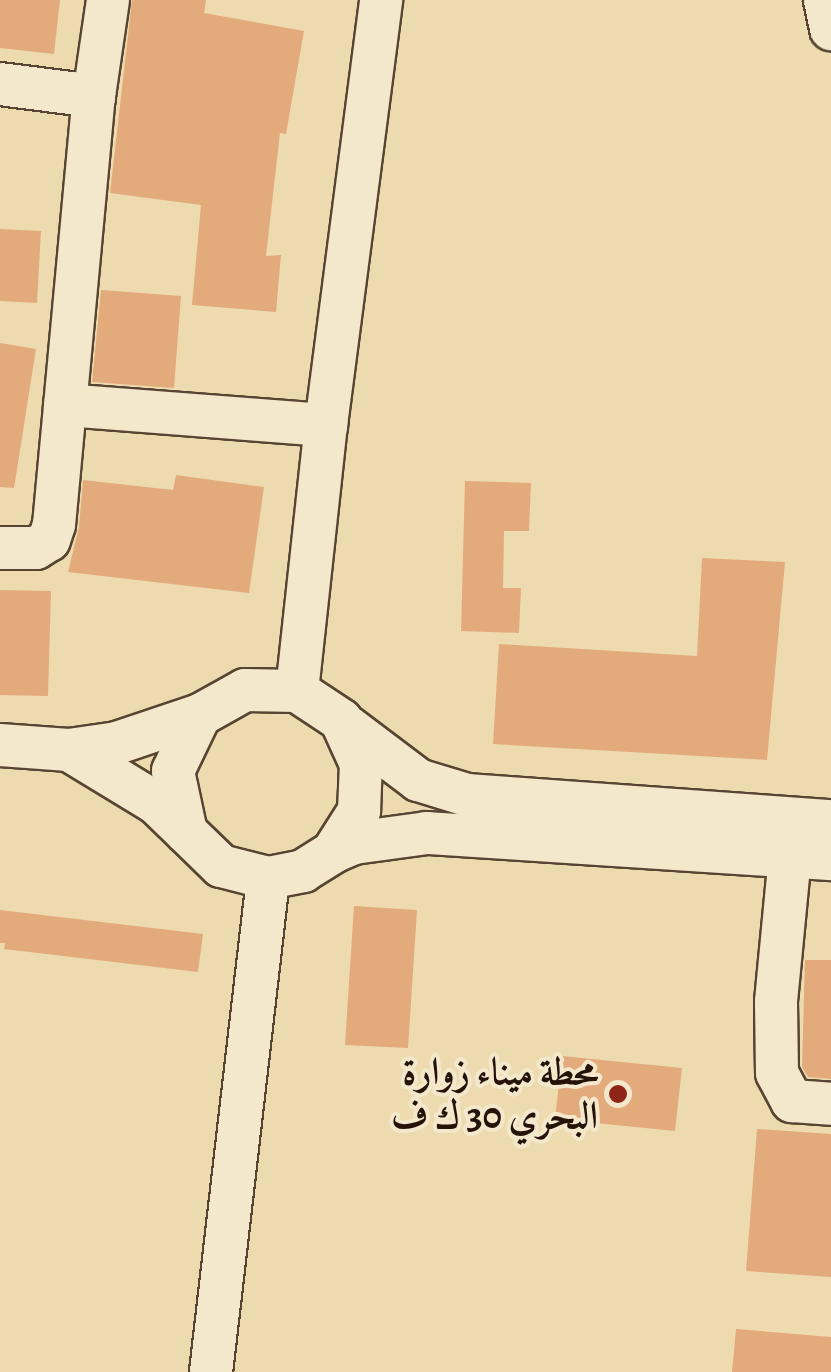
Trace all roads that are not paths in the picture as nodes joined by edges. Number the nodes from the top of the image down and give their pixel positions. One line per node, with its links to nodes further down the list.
1 (108, 0): 6 (street)
2 (381, 0): 8 (street)
3 (824, 0): 4 (street)
4 (831, 29)
5 (0, 84): 6 (street)
6 (94, 96): 7 (street)
7 (64, 406): 8 (street); 9 (street)
8 (326, 425): 10 (street)
9 (0, 548)
10 (297, 691): 11 (street); 12 (street)
11 (200, 715): 14 (street); 16 (street)
12 (341, 720): 15 (street); 17 (street)
13 (0, 745): 14 (street)
14 (69, 750): 16 (street)
15 (831, 821)
16 (186, 832): 19 (street)
17 (333, 852): 18 (street); 19 (street)
18 (810, 858): 20 (street)
19 (268, 878): 21 (street)
20 (831, 1104)
21 (210, 1372)

